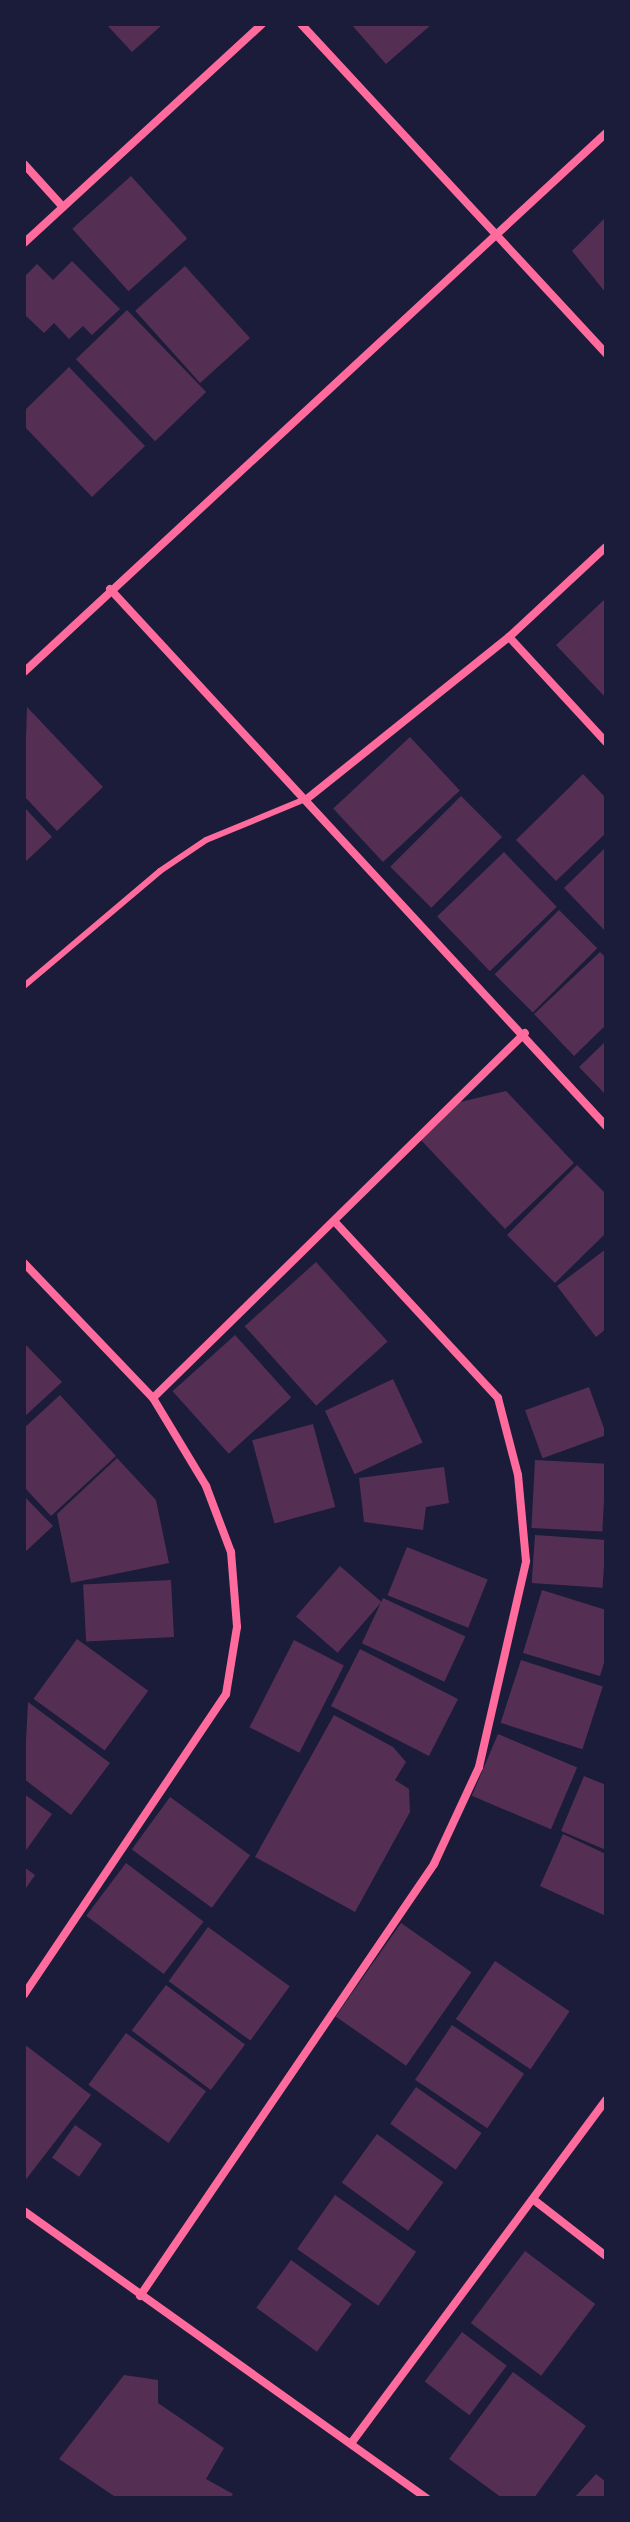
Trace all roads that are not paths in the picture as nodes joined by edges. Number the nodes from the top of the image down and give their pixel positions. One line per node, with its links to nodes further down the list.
1 (262, 24): 5 (street)
2 (301, 24): 6 (street)
3 (606, 133): 6 (street)
4 (24, 164): 5 (street)
5 (63, 207): 7 (street)
6 (497, 238): 8 (street); 10 (street)
7 (24, 243)
8 (606, 353)
9 (606, 547): 11 (street)
10 (110, 589): 12 (street); 14 (street)
11 (509, 637): 13 (street); 14 (street)
12 (24, 672)
13 (606, 742)
14 (308, 798): 15 (lane); 16 (street)
15 (24, 986)
16 (525, 1033): 17 (street); 18 (street)
17 (606, 1126)
18 (336, 1223): 20 (street); 26 (street)
19 (24, 1263): 20 (street)
20 (153, 1398): 21 (street)
21 (24, 1995)
22 (606, 2100): 23 (street)
23 (534, 2200): 25 (street); 27 (street)
24 (24, 2211): 26 (street)
25 (606, 2256)
26 (140, 2296): 27 (street)
27 (352, 2442): 28 (street)
28 (427, 2498)

